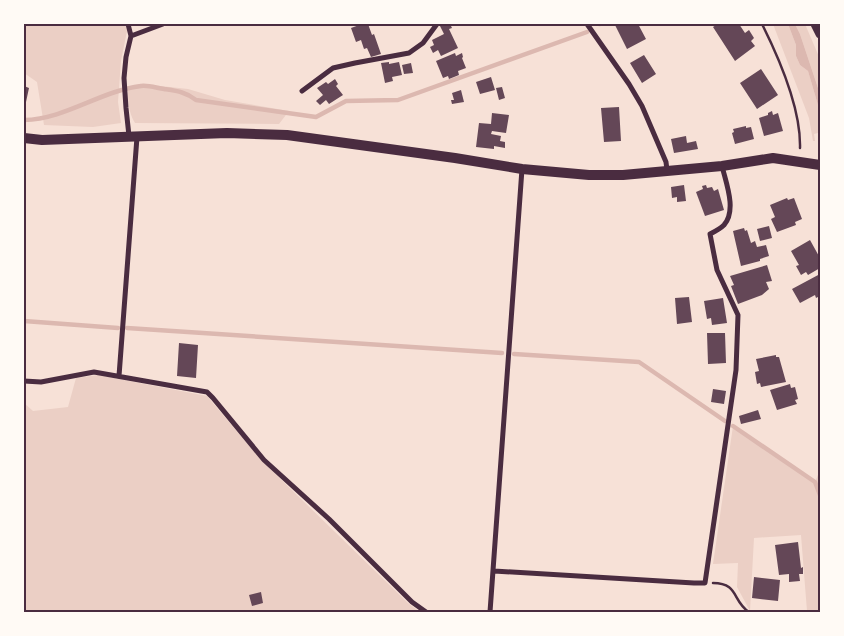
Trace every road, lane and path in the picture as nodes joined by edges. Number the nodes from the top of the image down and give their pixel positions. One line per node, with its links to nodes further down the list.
1 (128, 24): 8 (street)
2 (163, 24): 8 (street)
3 (436, 24): 9 (street)
4 (587, 24): 16 (street)
5 (762, 24): 12 (path)
6 (816, 24): 7 (main road)
7 (820, 34)
8 (131, 36): 10 (street)
9 (302, 91)
10 (133, 136): 11 (main road); 15 (main road); 17 (street)
11 (24, 138)
12 (800, 148)
13 (815, 164): 14 (main road)
14 (722, 166): 16 (main road); 20 (street)
15 (522, 169): 16 (main road); 19 (street)
16 (667, 171)
17 (119, 376): 18 (street); 21 (street)
18 (24, 381)
19 (494, 571): 20 (street); 22 (street)
20 (705, 583): 23 (path)
21 (426, 612)
22 (490, 612)
23 (749, 612)

